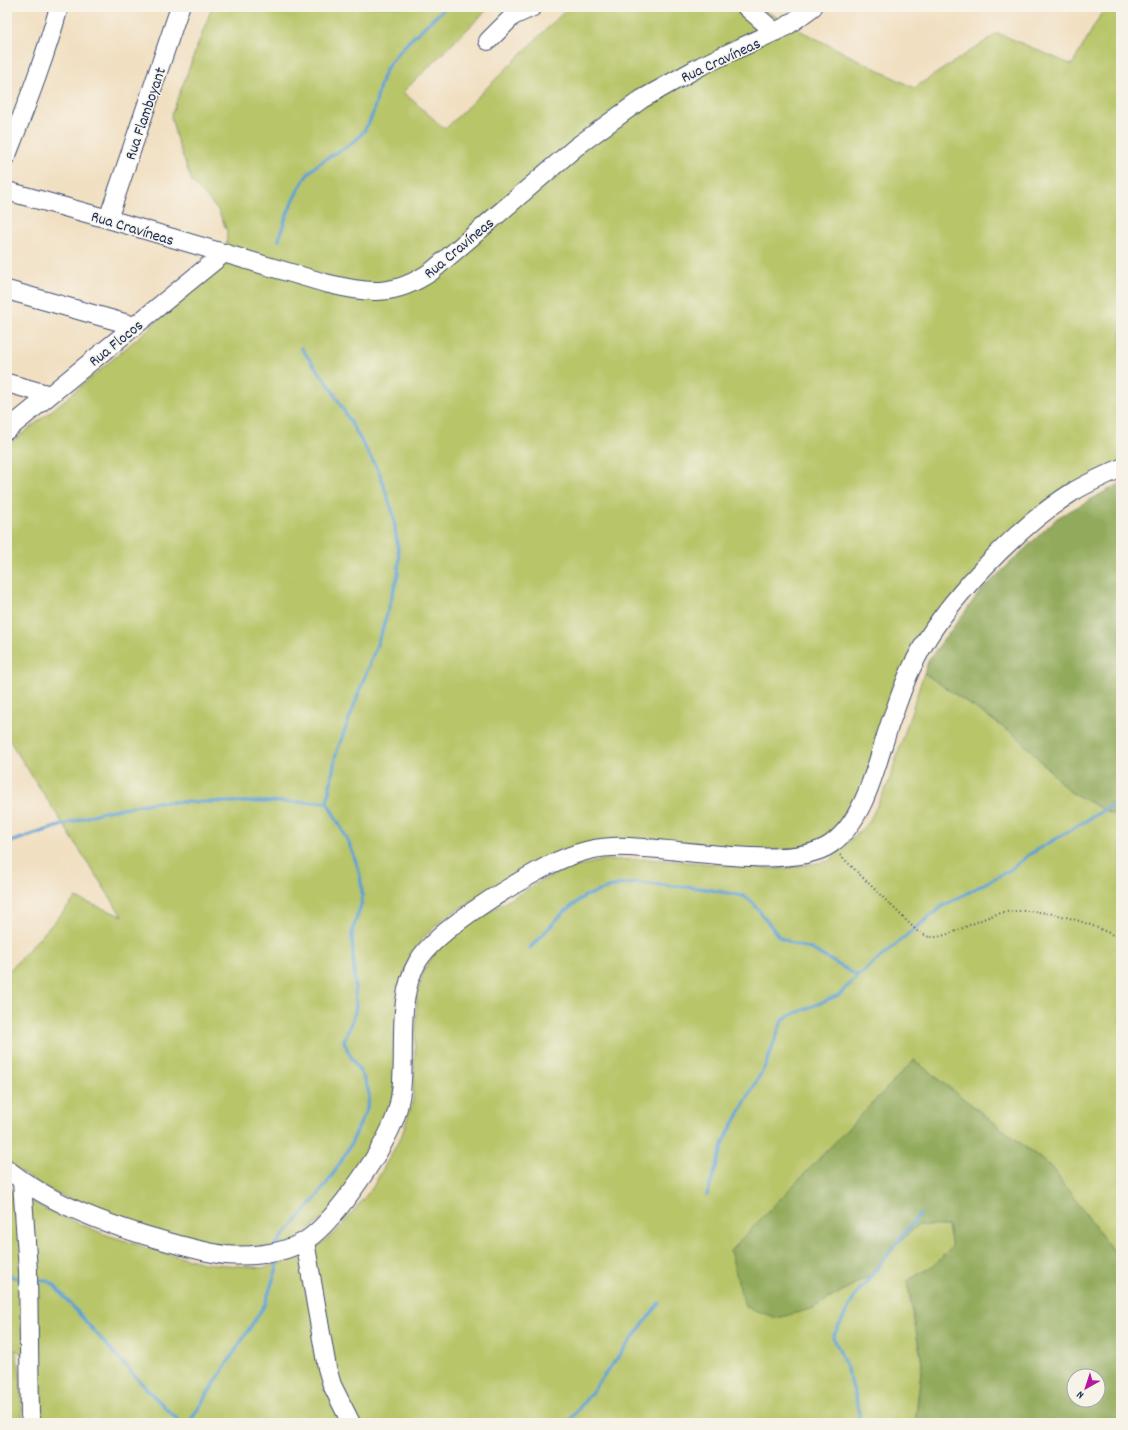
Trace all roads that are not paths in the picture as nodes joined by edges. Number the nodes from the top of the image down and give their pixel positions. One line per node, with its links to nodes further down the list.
1 (58, 7): 8 (street)
2 (180, 7): 10 (street, Rua Flamboyant)
3 (533, 7): 7 (street)
4 (746, 7): 6 (street)
5 (813, 7): 6 (street, Rua Cravíneas)
6 (775, 32): 11 (street, Rua Cravíneas)
7 (488, 41)
8 (7, 155)
9 (7, 191): 10 (street, Rua Cravíneas)
10 (108, 218): 11 (street, Rua Cravíneas)
11 (223, 254): 13 (street, Rua Flocos)
12 (7, 290): 13 (street)
13 (135, 326): 15 (street, Rua Flocos)
14 (7, 383): 15 (street)
15 (50, 395): 16 (street, Rua Flocos)
16 (7, 430)
17 (1121, 468): 20 (street)
18 (7, 1170): 19 (street)
19 (22, 1182): 20 (street); 21 (street)
20 (305, 1241): 22 (street)
21 (32, 1423)
22 (351, 1423)

